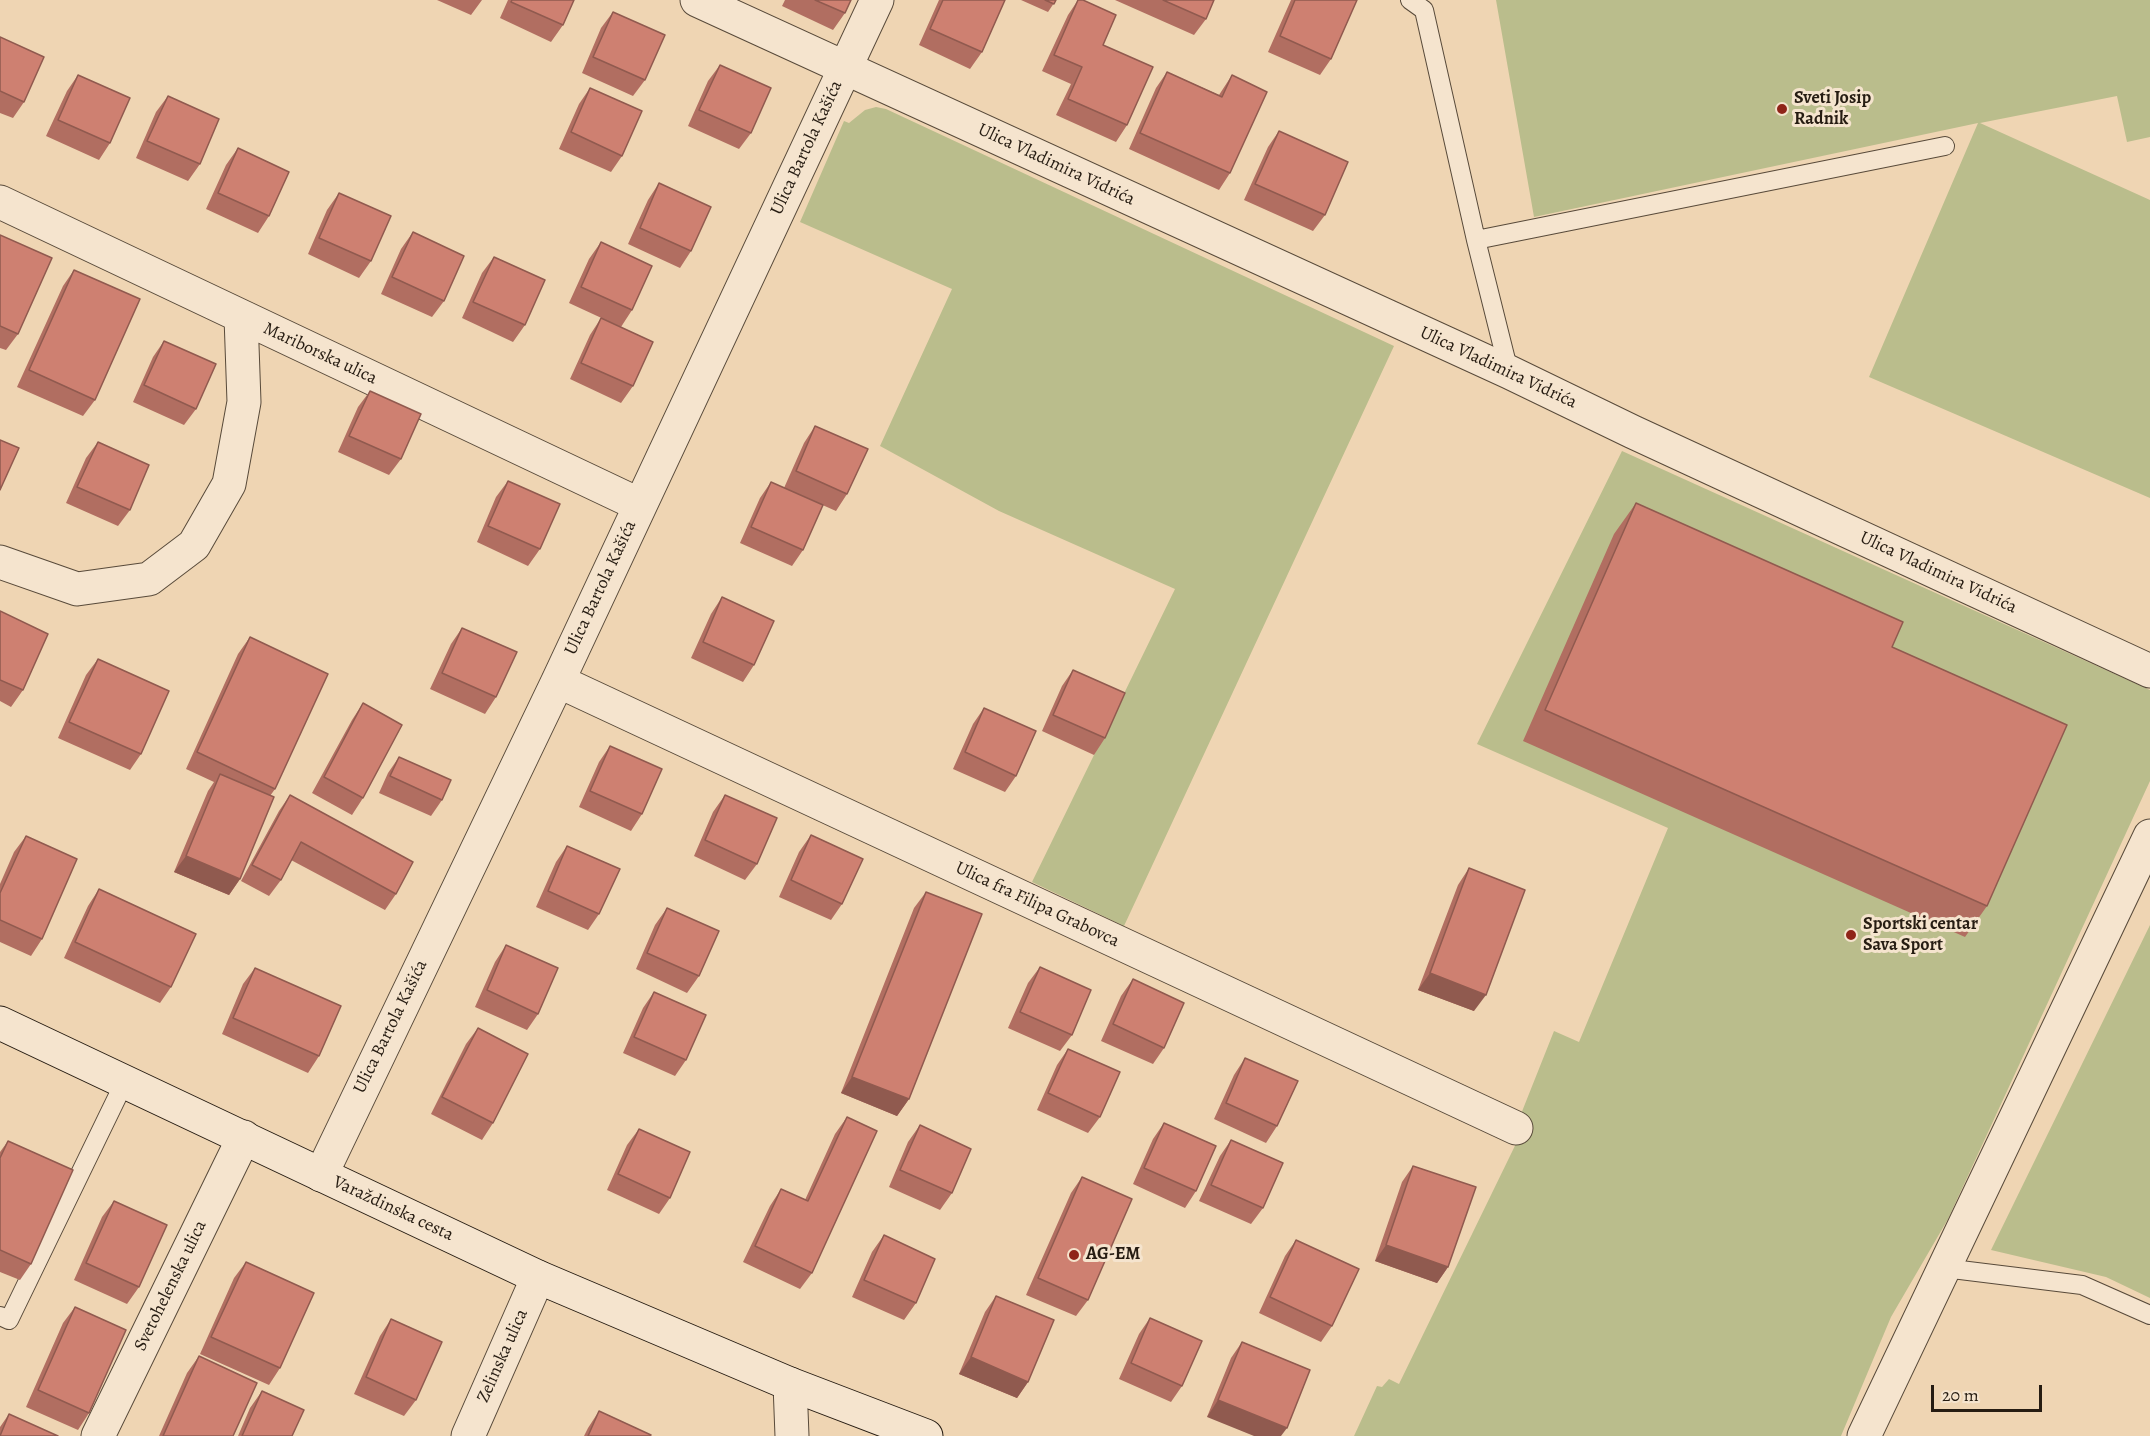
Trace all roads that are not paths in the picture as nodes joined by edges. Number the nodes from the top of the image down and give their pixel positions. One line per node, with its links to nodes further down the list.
1 (697, 0): 4 (street, Ulica Vladimira Vidrića)
2 (877, 0): 4 (street, Ulica Bartola Kašića)
3 (1410, 0): 7 (lane)
4 (844, 68): 9 (street, Ulica Vladimira Vidrića); 10 (street, Ulica Bartola Kašića)
5 (1945, 146): 7 (lane)
6 (0, 202): 8 (street, Mariborska ulica)
7 (1476, 240): 9 (lane)
8 (241, 317): 10 (street, Mariborska ulica); 11 (street)
9 (1509, 372): 12 (street, Ulica Vladimira Vidrića)
10 (640, 505): 13 (street, Ulica Bartola Kašića)
11 (0, 562)
12 (2150, 671)
13 (558, 681): 17 (street, Ulica fra Filipa Grabovca); 19 (street, Ulica Bartola Kašića)
14 (2150, 836): 20 (street)
15 (0, 1023): 16 (street, Varaždinska cesta)
16 (125, 1081): 18 (street, Varaždinska cesta); 23 (lane)
17 (1516, 1128)
18 (244, 1137): 19 (street, Varaždinska cesta); 25 (street, Svetohelenska ulica)
19 (321, 1175): 21 (street, Varaždinska cesta)
20 (1944, 1268): 22 (lane); 29 (street)
21 (538, 1277): 24 (street, Varaždinska cesta); 26 (street, Zelinska ulica)
22 (2150, 1315)
23 (0, 1316)
24 (790, 1384): 27 (street); 28 (street, Varaždinska cesta)
25 (98, 1436)
26 (468, 1436)
27 (792, 1436)
28 (926, 1436)
29 (1864, 1436)

